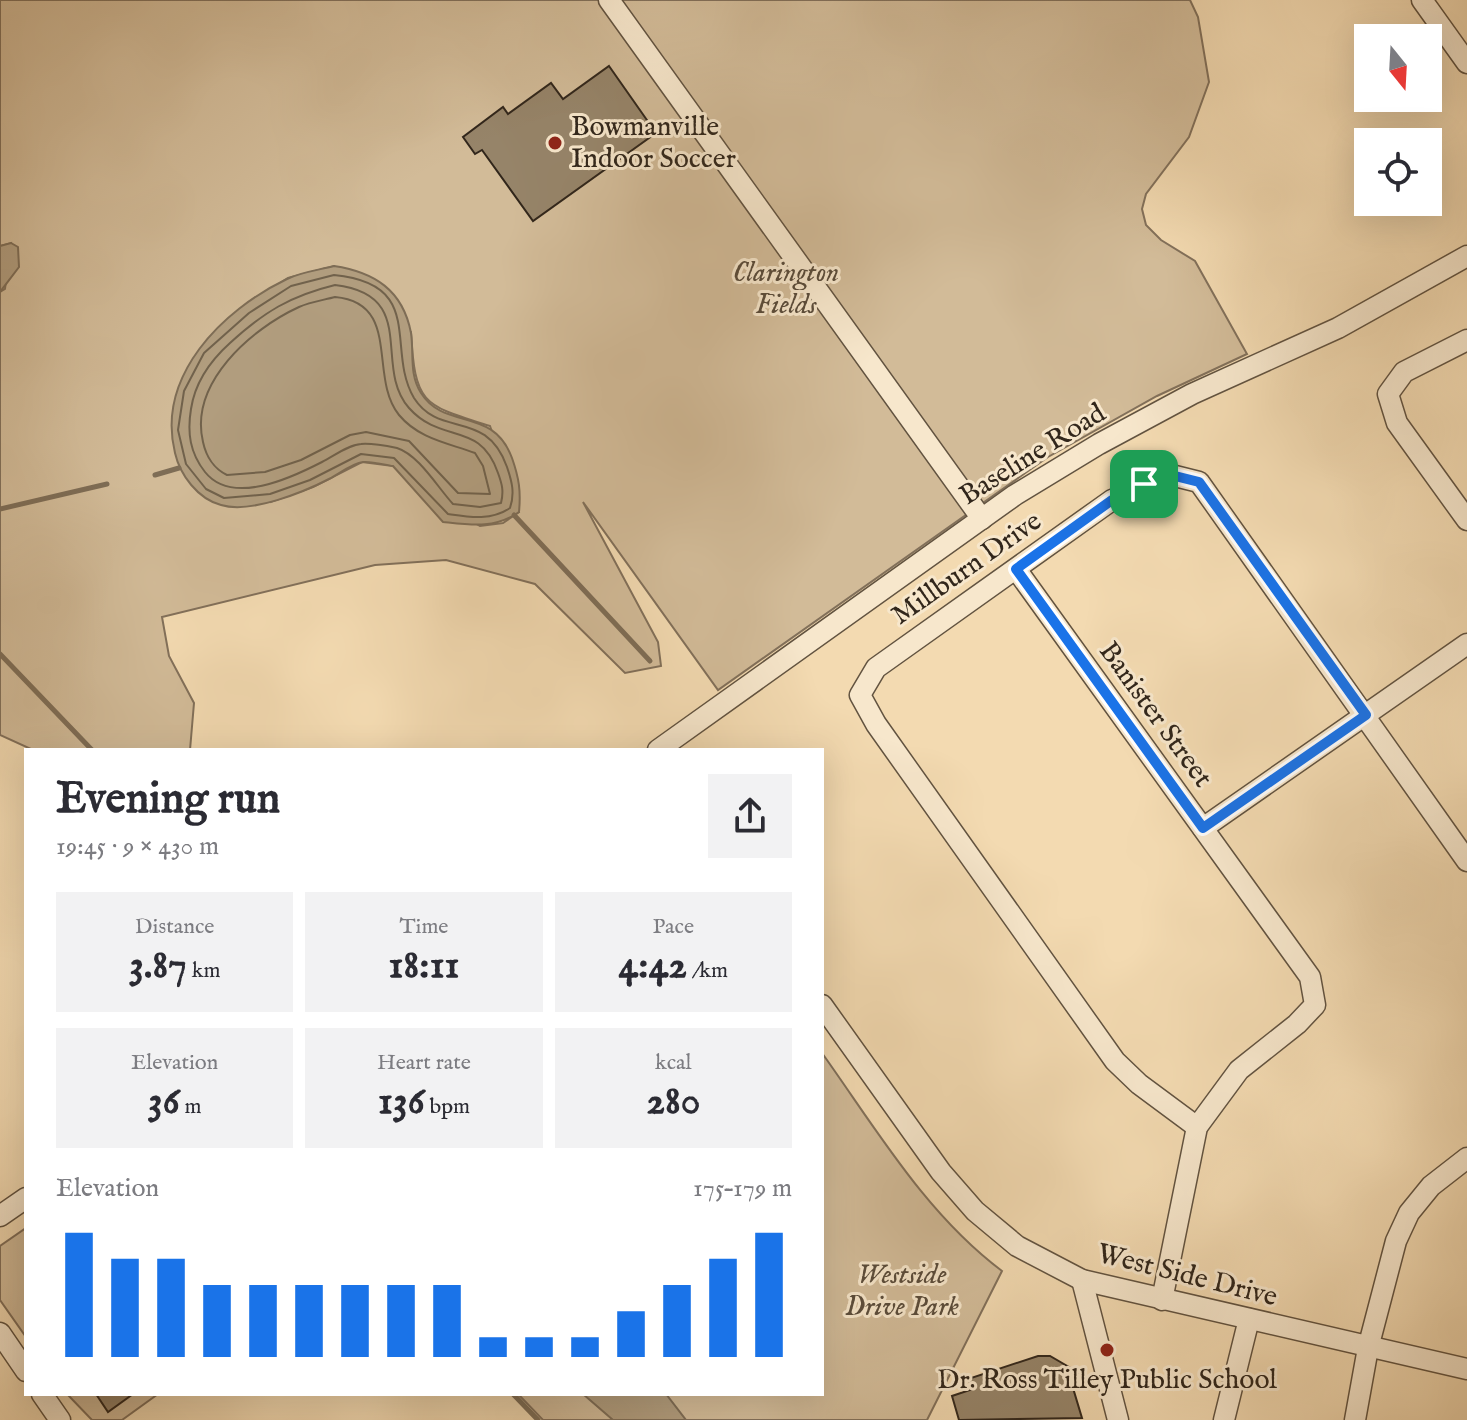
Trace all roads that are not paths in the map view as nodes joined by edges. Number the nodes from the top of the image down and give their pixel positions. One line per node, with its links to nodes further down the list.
1 (609, 0): 6 (street)
2 (1422, 0): 3 (street)
3 (1467, 63)
4 (1467, 256): 6 (street, Baseline Road)
5 (1467, 340): 7 (street)
6 (982, 519): 11 (street, Baseline Road)
7 (1467, 520)
8 (1016, 569): 10 (street, Millburn Drive); 12 (street, Banister Street); 15 (street, Millburn Drive)
9 (1467, 644): 10 (street)
10 (1366, 715): 12 (street); 13 (street, Millburn Drive)
11 (661, 748)
12 (1203, 828): 15 (street, Banister Street)
13 (1467, 861)
14 (824, 1008): 19 (street, West Side Drive)
15 (1197, 1127): 20 (street, Banister Street)
16 (1467, 1158): 23 (street)
17 (24, 1199): 18 (street)
18 (0, 1216)
19 (1082, 1280): 20 (street, West Side Drive); 28 (street)
20 (1162, 1300): 21 (street, West Side Drive)
21 (1249, 1319): 23 (street, West Side Drive); 29 (street)
22 (0, 1333): 24 (street)
23 (1368, 1348): 25 (street, West Side Drive); 30 (street)
24 (24, 1368)
25 (1467, 1369)
26 (43, 1396): 27 (street)
27 (60, 1420)
28 (1118, 1420)
29 (1224, 1420)
30 (1355, 1420)

